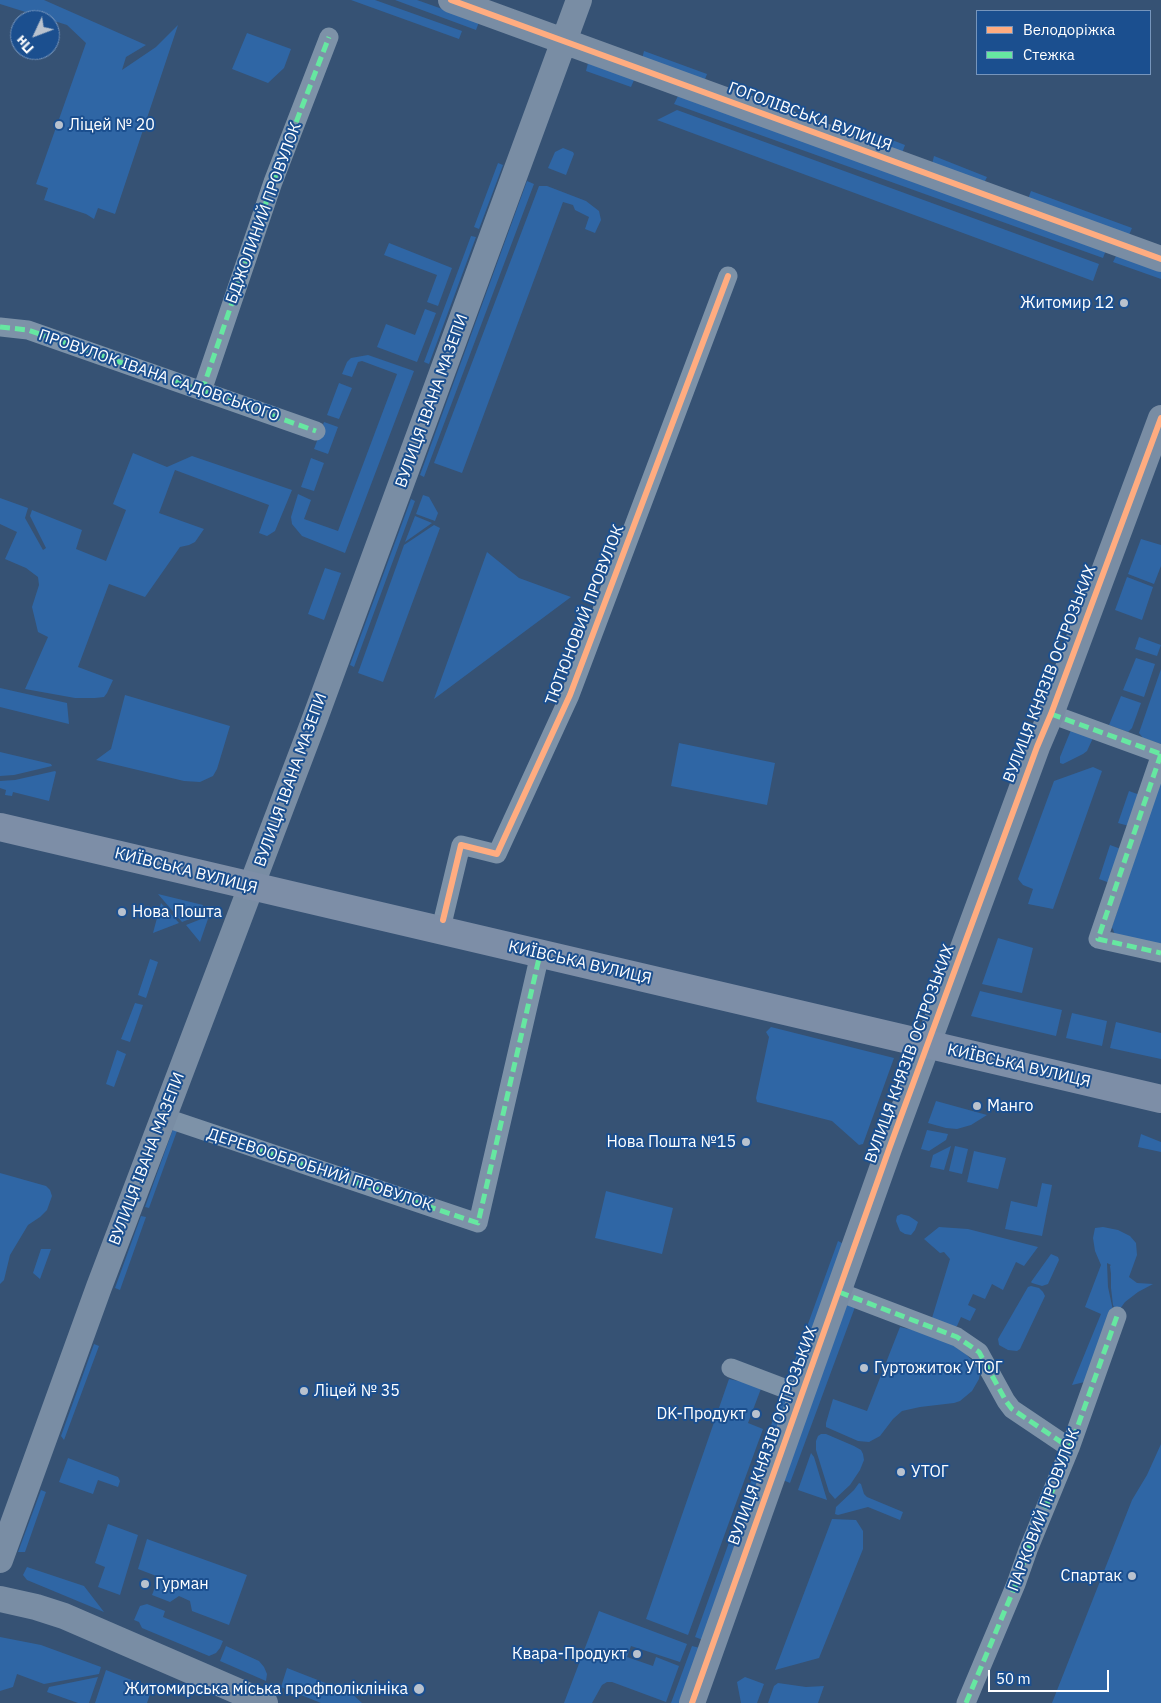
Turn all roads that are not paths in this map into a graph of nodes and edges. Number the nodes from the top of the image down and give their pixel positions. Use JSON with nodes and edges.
{"nodes":[{"id":1,"x":450,"y":0,"type":"edge"},
{"id":2,"x":578,"y":0,"type":"edge"},
{"id":3,"x":329,"y":37,"type":"dead end"},
{"id":4,"x":563,"y":41,"type":"junction"},
{"id":5,"x":1161,"y":259,"type":"edge"},
{"id":6,"x":728,"y":276,"type":"dead end"},
{"id":7,"x":0,"y":327,"type":"edge"},
{"id":8,"x":202,"y":391,"type":"junction"},
{"id":9,"x":1160,"y":422,"type":"edge"},
{"id":10,"x":316,"y":431,"type":"dead end"},
{"id":11,"x":1051,"y":714,"type":"junction"},
{"id":12,"x":1161,"y":754,"type":"edge"},
{"id":13,"x":0,"y":816,"type":"edge"},
{"id":14,"x":0,"y":827,"type":"edge"},
{"id":15,"x":253,"y":882,"type":"junction"},
{"id":16,"x":443,"y":920,"type":"junction"},
{"id":17,"x":1161,"y":953,"type":"edge"},
{"id":18,"x":540,"y":954,"type":"junction"},
{"id":19,"x":931,"y":1039,"type":"junction"},
{"id":20,"x":1161,"y":1087,"type":"edge"},
{"id":21,"x":1161,"y":1099,"type":"edge"},
{"id":22,"x":163,"y":1117,"type":"junction"},
{"id":23,"x":839,"y":1292,"type":"junction"},
{"id":24,"x":1117,"y":1316,"type":"dead end"},
{"id":25,"x":731,"y":1368,"type":"dead end"},
{"id":26,"x":802,"y":1394,"type":"junction"},
{"id":27,"x":1070,"y":1448,"type":"junction"},
{"id":28,"x":0,"y":1560,"type":"edge"},
{"id":29,"x":0,"y":1600,"type":"edge"},
{"id":30,"x":0,"y":1612,"type":"edge"},
{"id":31,"x":236,"y":1703,"type":"edge"},
{"id":32,"x":265,"y":1703,"type":"edge"},
{"id":33,"x":692,"y":1703,"type":"edge"},
{"id":34,"x":966,"y":1703,"type":"edge"}],
"edges":[{"from":1,"to":4,"type":"main road","name":"ГОГОЛІВСЬКА ВУЛИЦЯ"},
{"from":2,"to":4,"type":"main road","name":"ВУЛИЦЯ ІВАНА МАЗЕПИ"},
{"from":3,"to":8,"type":"street","name":"БДЖОЛИНИЙ ПРОВУЛОК"},
{"from":4,"to":5,"type":"main road","name":"ГОГОЛІВСЬКА ВУЛИЦЯ"},
{"from":4,"to":15,"type":"main road","name":"ВУЛИЦЯ ІВАНА МАЗЕПИ"},
{"from":6,"to":16,"type":"street","name":"ТЮТЮНОВИЙ ПРОВУЛОК"},
{"from":7,"to":8,"type":"street","name":"ПРОВУЛОК ІВАНА САДОВСЬКОГО"},
{"from":8,"to":10,"type":"street","name":"ПРОВУЛОК ІВАНА САДОВСЬКОГО"},
{"from":9,"to":11,"type":"main road","name":"ВУЛИЦЯ КНЯЗІВ ОСТРОЗЬКИХ"},
{"from":11,"to":12,"type":"street"},
{"from":11,"to":19,"type":"main road","name":"ВУЛИЦЯ КНЯЗІВ ОСТРОЗЬКИХ"},
{"from":12,"to":17,"type":"street"},
{"from":13,"to":15,"type":"main road","name":"КИЇВСЬКА ВУЛИЦЯ"},
{"from":14,"to":15,"type":"main road","name":"КИЇВСЬКА ВУЛИЦЯ"},
{"from":15,"to":16,"type":"main road","name":"КИЇВСЬКА ВУЛИЦЯ"},
{"from":15,"to":18,"type":"main road","name":"КИЇВСЬКА ВУЛИЦЯ"},
{"from":15,"to":22,"type":"main road","name":"ВУЛИЦЯ ІВАНА МАЗЕПИ"},
{"from":16,"to":19,"type":"main road","name":"КИЇВСЬКА ВУЛИЦЯ"},
{"from":18,"to":19,"type":"main road","name":"КИЇВСЬКА ВУЛИЦЯ"},
{"from":18,"to":22,"type":"street","name":"ДЕРЕВООБРОБНИЙ ПРОВУЛОК"},
{"from":19,"to":20,"type":"main road","name":"КИЇВСЬКА ВУЛИЦЯ"},
{"from":19,"to":21,"type":"main road","name":"КИЇВСЬКА ВУЛИЦЯ"},
{"from":19,"to":23,"type":"main road","name":"ВУЛИЦЯ КНЯЗІВ ОСТРОЗЬКИХ"},
{"from":22,"to":28,"type":"main road","name":"ВУЛИЦЯ ІВАНА МАЗЕПИ"},
{"from":23,"to":26,"type":"main road","name":"ВУЛИЦЯ КНЯЗІВ ОСТРОЗЬКИХ"},
{"from":23,"to":27,"type":"street"},
{"from":24,"to":27,"type":"street","name":"ПАРКОВИЙ ПРОВУЛОК"},
{"from":25,"to":26,"type":"street"},
{"from":26,"to":33,"type":"main road","name":"ВУЛИЦЯ КНЯЗІВ ОСТРОЗЬКИХ"},
{"from":27,"to":34,"type":"street","name":"ПАРКОВИЙ ПРОВУЛОК"},
{"from":29,"to":32,"type":"main road"},
{"from":30,"to":31,"type":"main road"}]}
